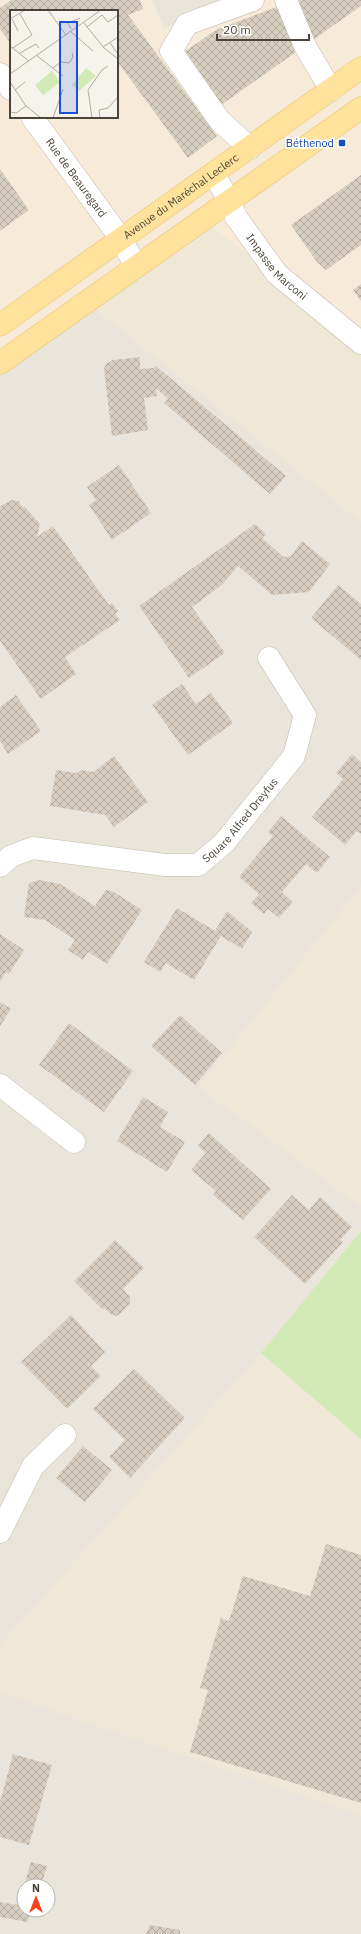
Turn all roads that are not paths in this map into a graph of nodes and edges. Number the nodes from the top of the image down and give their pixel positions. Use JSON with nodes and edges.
{"nodes":[{"id":1,"x":252,"y":0,"type":"edge"},
{"id":2,"x":286,"y":0,"type":"edge"},
{"id":3,"x":361,"y":68,"type":"edge"},
{"id":4,"x":0,"y":74,"type":"edge"},
{"id":5,"x":10,"y":88,"type":"edge"},
{"id":6,"x":331,"y":90,"type":"junction"},
{"id":7,"x":361,"y":108,"type":"edge"},
{"id":8,"x":33,"y":118,"type":"edge"},
{"id":9,"x":250,"y":148,"type":"junction"},
{"id":10,"x":214,"y":174,"type":"junction"},
{"id":11,"x":229,"y":201,"type":"junction"},
{"id":12,"x":121,"y":239,"type":"junction"},
{"id":13,"x":136,"y":267,"type":"junction"},
{"id":14,"x":0,"y":325,"type":"edge"},
{"id":15,"x":361,"y":343,"type":"edge"},
{"id":16,"x":0,"y":363,"type":"edge"},
{"id":17,"x":269,"y":658,"type":"dead end"},
{"id":18,"x":0,"y":866,"type":"edge"},
{"id":19,"x":0,"y":1085,"type":"edge"},
{"id":20,"x":74,"y":1142,"type":"dead end"},
{"id":21,"x":65,"y":1435,"type":"dead end"},
{"id":22,"x":0,"y":1532,"type":"edge"}],
"edges":[{"from":1,"to":9,"type":"street"},
{"from":2,"to":6,"type":"street"},
{"from":3,"to":6,"type":"main road","name":"Avenue du Maréchal Leclerc"},
{"from":4,"to":5,"type":"street"},
{"from":6,"to":9,"type":"main road","name":"Avenue du Maréchal Leclerc"},
{"from":7,"to":11,"type":"main road"},
{"from":8,"to":12,"type":"street","name":"Rue de Beauregard"},
{"from":9,"to":10,"type":"main road","name":"Avenue du Maréchal Leclerc"},
{"from":10,"to":11,"type":"street","name":"Impasse Marconi"},
{"from":10,"to":12,"type":"main road","name":"Avenue du Maréchal Leclerc"},
{"from":11,"to":13,"type":"main road"},
{"from":11,"to":15,"type":"street","name":"Impasse Marconi"},
{"from":12,"to":13,"type":"street","name":"Rue de Beauregard"},
{"from":12,"to":14,"type":"main road","name":"Avenue du Maréchal Leclerc"},
{"from":13,"to":16,"type":"main road"},
{"from":17,"to":18,"type":"street","name":"Square Alfred Dreyfus"},
{"from":19,"to":20,"type":"street"},
{"from":21,"to":22,"type":"street"}]}
